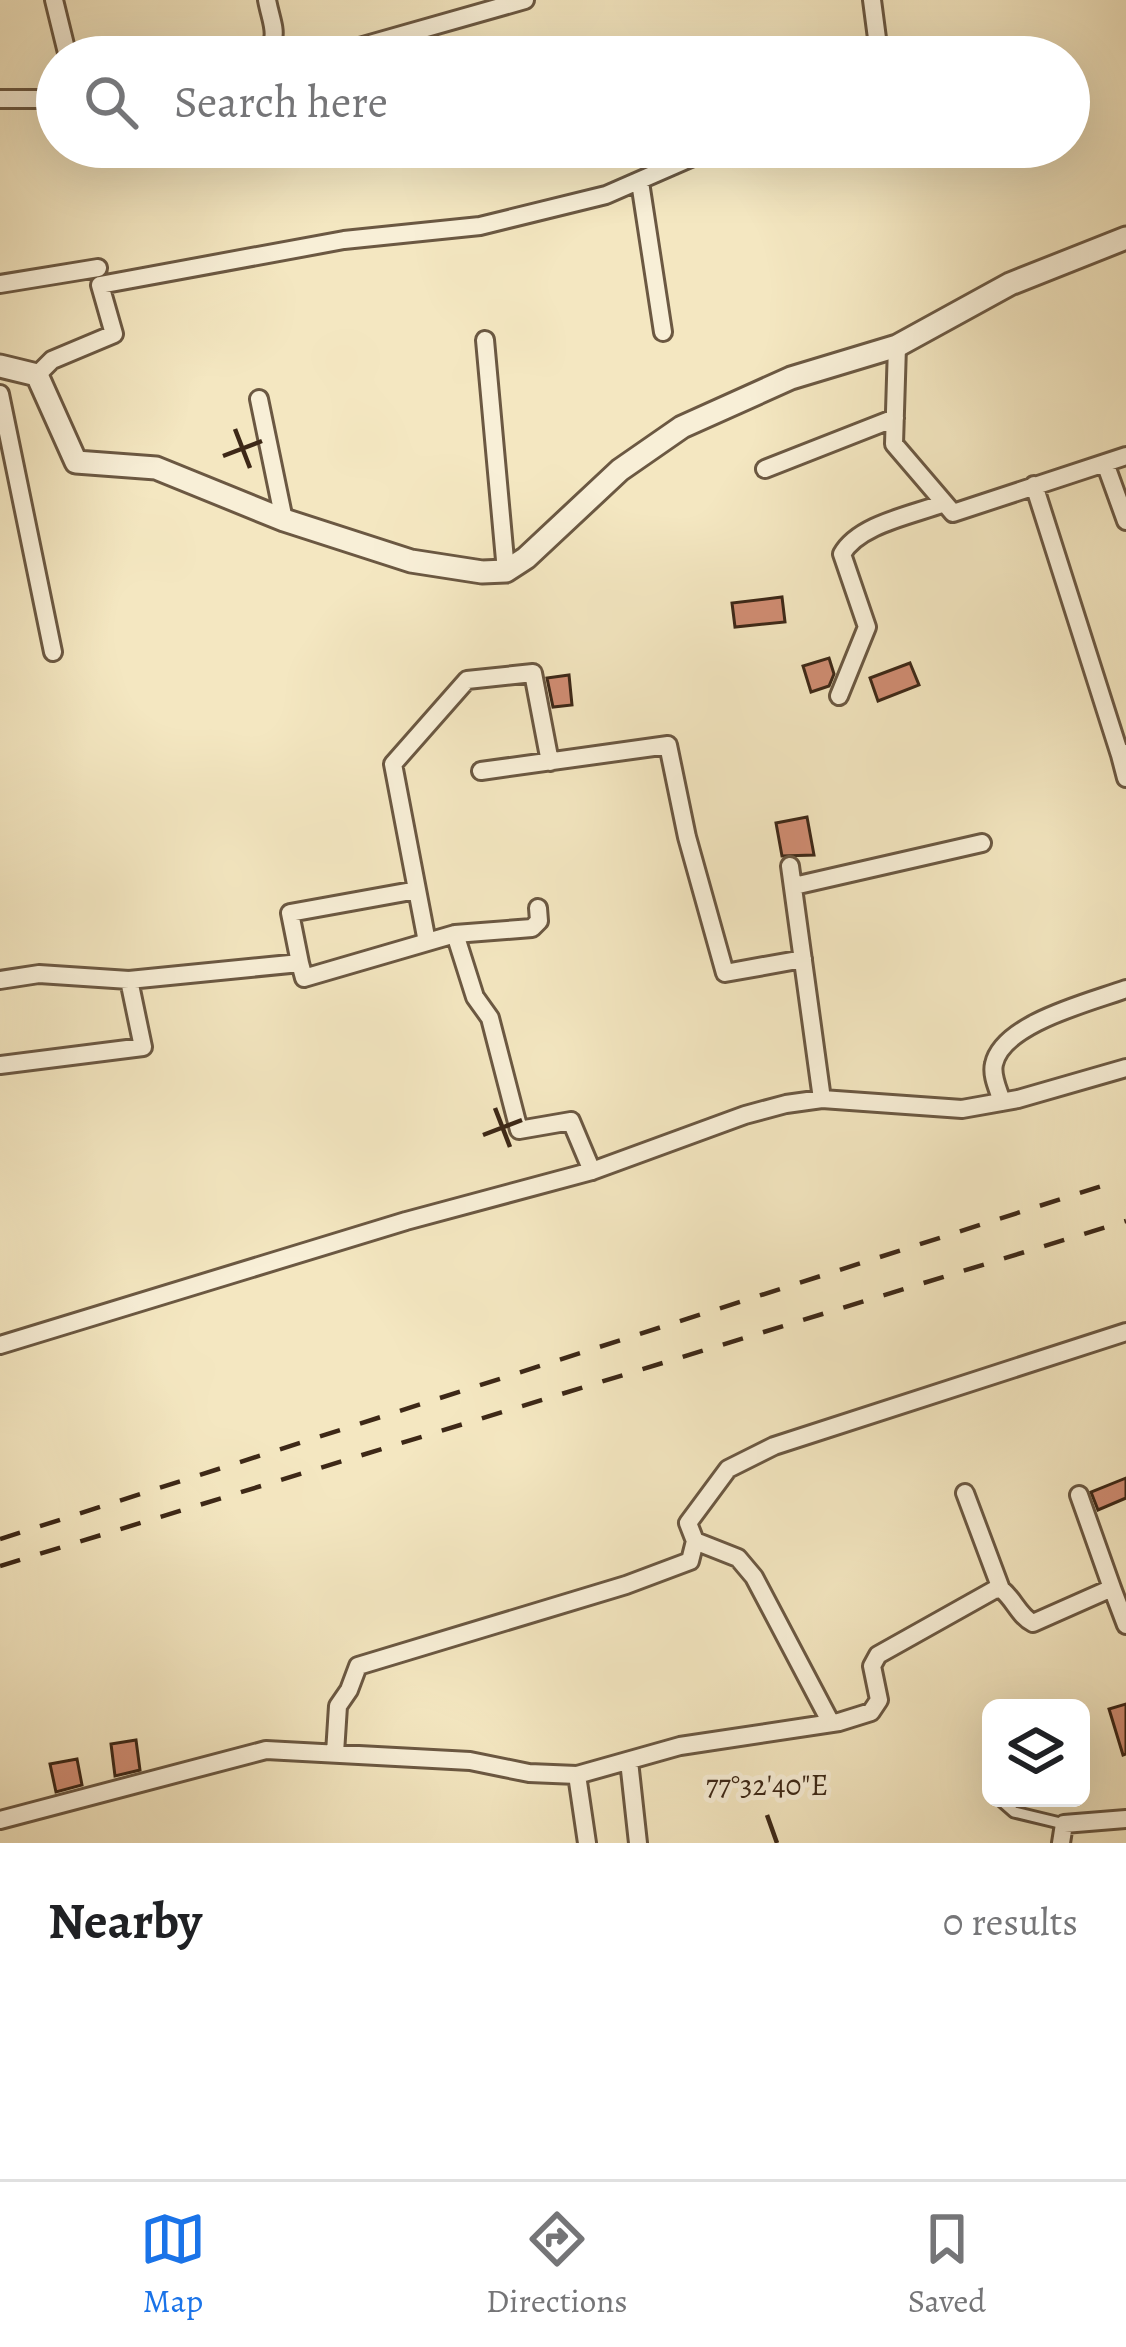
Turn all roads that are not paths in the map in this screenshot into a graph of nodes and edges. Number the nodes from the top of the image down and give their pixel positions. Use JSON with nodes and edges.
{"nodes":[{"id":1,"x":54,"y":0,"type":"edge"},
{"id":2,"x":268,"y":0,"type":"edge"},
{"id":3,"x":526,"y":0,"type":"edge"},
{"id":4,"x":872,"y":0,"type":"edge"},
{"id":5,"x":63,"y":36,"type":"edge"},
{"id":6,"x":274,"y":36,"type":"edge"},
{"id":7,"x":398,"y":36,"type":"edge"},
{"id":8,"x":877,"y":36,"type":"edge"},
{"id":9,"x":0,"y":99,"type":"edge"},
{"id":10,"x":36,"y":99,"type":"edge"},
{"id":11,"x":670,"y":168,"type":"edge"},
{"id":12,"x":640,"y":182,"type":"junction"},
{"id":13,"x":1126,"y":238,"type":"edge"},
{"id":14,"x":98,"y":268,"type":"dead end"},
{"id":15,"x":0,"y":284,"type":"edge"},
{"id":16,"x":664,"y":332,"type":"dead end"},
{"id":17,"x":485,"y":340,"type":"dead end"},
{"id":18,"x":897,"y":346,"type":"junction"},
{"id":19,"x":0,"y":366,"type":"edge"},
{"id":20,"x":37,"y":375,"type":"junction"},
{"id":21,"x":0,"y":394,"type":"edge"},
{"id":22,"x":259,"y":400,"type":"dead end"},
{"id":23,"x":895,"y":418,"type":"junction"},
{"id":24,"x":1126,"y":456,"type":"edge"},
{"id":25,"x":1105,"y":463,"type":"junction"},
{"id":26,"x":765,"y":469,"type":"dead end"},
{"id":27,"x":1034,"y":485,"type":"junction"},
{"id":28,"x":944,"y":503,"type":"junction"},
{"id":29,"x":284,"y":520,"type":"junction"},
{"id":30,"x":1126,"y":521,"type":"edge"},
{"id":31,"x":506,"y":571,"type":"junction"},
{"id":32,"x":53,"y":652,"type":"dead end"},
{"id":33,"x":839,"y":696,"type":"dead end"},
{"id":34,"x":1123,"y":754,"type":"edge"},
{"id":35,"x":550,"y":762,"type":"junction"},
{"id":36,"x":482,"y":772,"type":"dead end"},
{"id":37,"x":1126,"y":778,"type":"edge"},
{"id":38,"x":982,"y":843,"type":"dead end"},
{"id":39,"x":790,"y":866,"type":"dead end"},
{"id":40,"x":794,"y":886,"type":"junction"},
{"id":41,"x":417,"y":890,"type":"junction"},
{"id":42,"x":538,"y":908,"type":"dead end"},
{"id":43,"x":455,"y":934,"type":"junction"},
{"id":44,"x":427,"y":942,"type":"junction"},
{"id":45,"x":803,"y":959,"type":"junction"},
{"id":46,"x":300,"y":963,"type":"junction"},
{"id":47,"x":0,"y":980,"type":"edge"},
{"id":48,"x":129,"y":980,"type":"junction"},
{"id":49,"x":1126,"y":989,"type":"edge"},
{"id":50,"x":0,"y":1065,"type":"edge"},
{"id":51,"x":1126,"y":1068,"type":"edge"},
{"id":52,"x":822,"y":1099,"type":"junction"},
{"id":53,"x":1002,"y":1102,"type":"junction"},
{"id":54,"x":592,"y":1171,"type":"junction"},
{"id":55,"x":1126,"y":1332,"type":"edge"},
{"id":56,"x":0,"y":1345,"type":"edge"},
{"id":57,"x":965,"y":1493,"type":"dead end"},
{"id":58,"x":1079,"y":1495,"type":"dead end"},
{"id":59,"x":695,"y":1541,"type":"junction"},
{"id":60,"x":1112,"y":1588,"type":"junction"},
{"id":61,"x":1001,"y":1589,"type":"junction"},
{"id":62,"x":1126,"y":1625,"type":"edge"},
{"id":63,"x":831,"y":1723,"type":"junction"},
{"id":64,"x":335,"y":1753,"type":"junction"},
{"id":65,"x":629,"y":1761,"type":"junction"},
{"id":66,"x":577,"y":1775,"type":"junction"},
{"id":67,"x":1008,"y":1807,"type":"edge"},
{"id":68,"x":1126,"y":1819,"type":"edge"},
{"id":69,"x":0,"y":1820,"type":"edge"},
{"id":70,"x":1064,"y":1824,"type":"junction"},
{"id":71,"x":587,"y":1843,"type":"edge"},
{"id":72,"x":638,"y":1843,"type":"edge"},
{"id":73,"x":1061,"y":1843,"type":"edge"}],
"edges":[{"from":1,"to":5,"type":"street"},
{"from":2,"to":6,"type":"street"},
{"from":3,"to":7,"type":"street"},
{"from":4,"to":8,"type":"street"},
{"from":9,"to":10,"type":"street"},
{"from":11,"to":12,"type":"street"},
{"from":12,"to":16,"type":"street"},
{"from":12,"to":20,"type":"street"},
{"from":13,"to":18,"type":"street"},
{"from":14,"to":15,"type":"street"},
{"from":17,"to":31,"type":"street"},
{"from":18,"to":23,"type":"street"},
{"from":18,"to":31,"type":"street"},
{"from":19,"to":20,"type":"street"},
{"from":20,"to":29,"type":"street"},
{"from":21,"to":32,"type":"street"},
{"from":22,"to":29,"type":"street"},
{"from":23,"to":26,"type":"street"},
{"from":23,"to":28,"type":"street"},
{"from":24,"to":25,"type":"street"},
{"from":25,"to":27,"type":"street"},
{"from":25,"to":30,"type":"street"},
{"from":27,"to":28,"type":"street"},
{"from":27,"to":34,"type":"street"},
{"from":28,"to":33,"type":"street"},
{"from":29,"to":31,"type":"street"},
{"from":34,"to":37,"type":"street"},
{"from":35,"to":36,"type":"street"},
{"from":35,"to":41,"type":"street"},
{"from":35,"to":45,"type":"street"},
{"from":38,"to":40,"type":"street"},
{"from":39,"to":40,"type":"street"},
{"from":40,"to":45,"type":"street"},
{"from":41,"to":44,"type":"street"},
{"from":41,"to":46,"type":"street"},
{"from":42,"to":43,"type":"street"},
{"from":43,"to":44,"type":"street"},
{"from":43,"to":54,"type":"street"},
{"from":44,"to":46,"type":"street"},
{"from":45,"to":52,"type":"street"},
{"from":46,"to":48,"type":"street"},
{"from":47,"to":48,"type":"street"},
{"from":48,"to":50,"type":"street"},
{"from":49,"to":53,"type":"street"},
{"from":51,"to":53,"type":"street"},
{"from":52,"to":53,"type":"street"},
{"from":52,"to":54,"type":"street"},
{"from":54,"to":56,"type":"street"},
{"from":55,"to":59,"type":"street"},
{"from":57,"to":61,"type":"street"},
{"from":58,"to":60,"type":"street"},
{"from":59,"to":63,"type":"street"},
{"from":59,"to":64,"type":"street"},
{"from":60,"to":61,"type":"street"},
{"from":60,"to":62,"type":"street"},
{"from":61,"to":63,"type":"street"},
{"from":63,"to":65,"type":"street"},
{"from":64,"to":66,"type":"street"},
{"from":64,"to":69,"type":"street"},
{"from":65,"to":66,"type":"street"},
{"from":65,"to":72,"type":"street"},
{"from":66,"to":71,"type":"street"},
{"from":67,"to":70,"type":"lane"},
{"from":68,"to":70,"type":"street"},
{"from":70,"to":73,"type":"street"}]}
